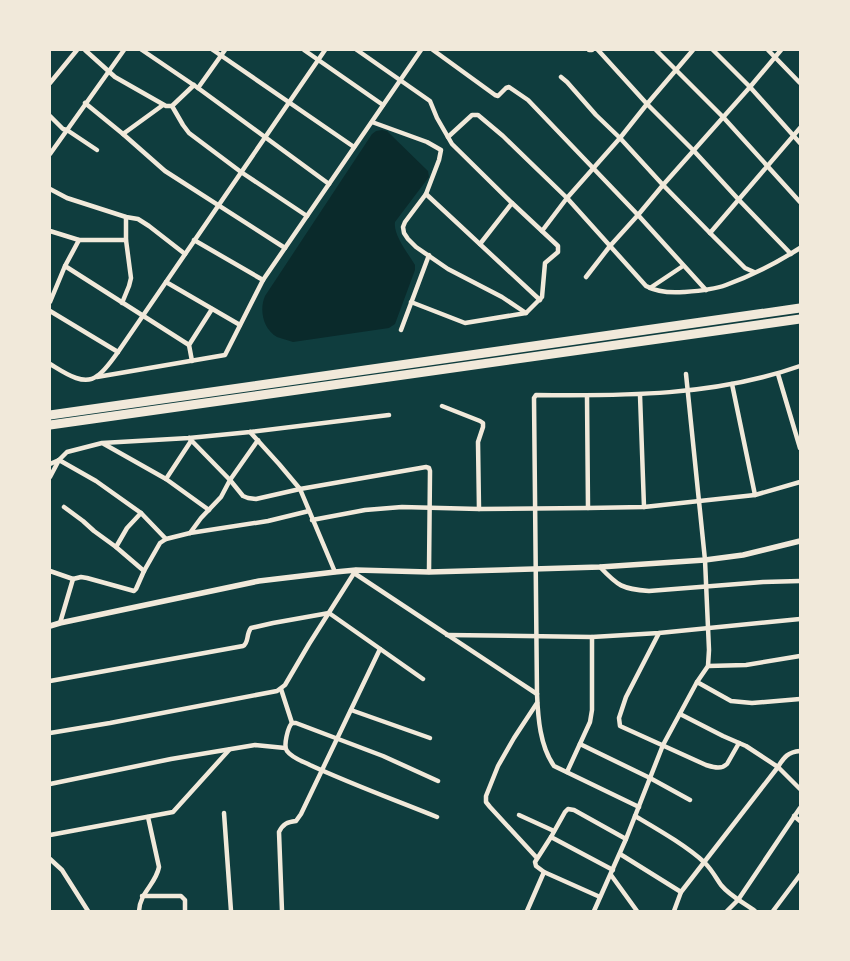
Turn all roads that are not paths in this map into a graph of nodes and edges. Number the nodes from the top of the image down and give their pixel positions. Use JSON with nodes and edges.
{"nodes":[{"id":1,"x":78,"y":50,"type":"edge"},
{"id":2,"x":84,"y":50,"type":"edge"},
{"id":3,"x":124,"y":50,"type":"edge"},
{"id":4,"x":142,"y":50,"type":"edge"},
{"id":5,"x":213,"y":50,"type":"edge"},
{"id":6,"x":225,"y":50,"type":"edge"},
{"id":7,"x":304,"y":50,"type":"edge"},
{"id":8,"x":325,"y":50,"type":"edge"},
{"id":9,"x":357,"y":50,"type":"edge"},
{"id":10,"x":421,"y":50,"type":"edge"},
{"id":11,"x":433,"y":50,"type":"edge"},
{"id":12,"x":598,"y":50,"type":"edge"},
{"id":13,"x":656,"y":50,"type":"edge"},
{"id":14,"x":693,"y":50,"type":"edge"},
{"id":15,"x":713,"y":50,"type":"edge"},
{"id":16,"x":768,"y":50,"type":"edge"},
{"id":17,"x":780,"y":50,"type":"edge"},
{"id":18,"x":221,"y":56,"type":"junction"},
{"id":19,"x":775,"y":57,"type":"junction"},
{"id":20,"x":318,"y":59,"type":"junction"},
{"id":21,"x":676,"y":71,"type":"junction"},
{"id":22,"x":108,"y":72,"type":"junction"},
{"id":23,"x":50,"y":74,"type":"edge"},
{"id":24,"x":55,"y":77,"type":"junction"},
{"id":25,"x":561,"y":78,"type":"dead end"},
{"id":26,"x":400,"y":81,"type":"junction"},
{"id":27,"x":50,"y":83,"type":"edge"},
{"id":28,"x":800,"y":83,"type":"edge"},
{"id":29,"x":196,"y":87,"type":"junction"},
{"id":30,"x":750,"y":87,"type":"junction"},
{"id":31,"x":85,"y":103,"type":"junction"},
{"id":32,"x":288,"y":103,"type":"junction"},
{"id":33,"x":647,"y":104,"type":"junction"},
{"id":34,"x":164,"y":105,"type":"junction"},
{"id":35,"x":383,"y":105,"type":"junction"},
{"id":36,"x":172,"y":106,"type":"junction"},
{"id":37,"x":50,"y":116,"type":"edge"},
{"id":38,"x":723,"y":117,"type":"junction"},
{"id":39,"x":372,"y":122,"type":"junction"},
{"id":40,"x":800,"y":128,"type":"edge"},
{"id":41,"x":67,"y":130,"type":"junction"},
{"id":42,"x":123,"y":134,"type":"junction"},
{"id":43,"x":794,"y":136,"type":"junction"},
{"id":44,"x":265,"y":137,"type":"junction"},
{"id":45,"x":448,"y":137,"type":"junction"},
{"id":46,"x":620,"y":138,"type":"junction"},
{"id":47,"x":800,"y":143,"type":"edge"},
{"id":48,"x":452,"y":144,"type":"junction"},
{"id":49,"x":354,"y":147,"type":"junction"},
{"id":50,"x":96,"y":150,"type":"dead end"},
{"id":51,"x":441,"y":150,"type":"junction"},
{"id":52,"x":694,"y":150,"type":"junction"},
{"id":53,"x":50,"y":154,"type":"edge"},
{"id":54,"x":768,"y":166,"type":"junction"},
{"id":55,"x":592,"y":168,"type":"junction"},
{"id":56,"x":241,"y":172,"type":"junction"},
{"id":57,"x":329,"y":184,"type":"junction"},
{"id":58,"x":663,"y":185,"type":"junction"},
{"id":59,"x":50,"y":189,"type":"edge"},
{"id":60,"x":426,"y":194,"type":"junction"},
{"id":61,"x":567,"y":198,"type":"junction"},
{"id":62,"x":738,"y":200,"type":"junction"},
{"id":63,"x":800,"y":202,"type":"edge"},
{"id":64,"x":512,"y":204,"type":"junction"},
{"id":65,"x":218,"y":206,"type":"junction"},
{"id":66,"x":638,"y":215,"type":"junction"},
{"id":67,"x":307,"y":216,"type":"junction"},
{"id":68,"x":126,"y":217,"type":"junction"},
{"id":69,"x":50,"y":231,"type":"edge"},
{"id":70,"x":542,"y":231,"type":"junction"},
{"id":71,"x":710,"y":233,"type":"junction"},
{"id":72,"x":79,"y":240,"type":"junction"},
{"id":73,"x":126,"y":240,"type":"junction"},
{"id":74,"x":194,"y":240,"type":"junction"},
{"id":75,"x":480,"y":244,"type":"junction"},
{"id":76,"x":610,"y":246,"type":"junction"},
{"id":77,"x":285,"y":248,"type":"junction"},
{"id":78,"x":800,"y":248,"type":"edge"},
{"id":79,"x":185,"y":254,"type":"junction"},
{"id":80,"x":791,"y":254,"type":"junction"},
{"id":81,"x":429,"y":255,"type":"junction"},
{"id":82,"x":65,"y":266,"type":"junction"},
{"id":83,"x":683,"y":266,"type":"junction"},
{"id":84,"x":755,"y":272,"type":"junction"},
{"id":85,"x":586,"y":277,"type":"dead end"},
{"id":86,"x":263,"y":280,"type":"junction"},
{"id":87,"x":166,"y":282,"type":"junction"},
{"id":88,"x":650,"y":288,"type":"junction"},
{"id":89,"x":706,"y":290,"type":"junction"},
{"id":90,"x":540,"y":300,"type":"junction"},
{"id":91,"x":50,"y":302,"type":"edge"},
{"id":92,"x":411,"y":302,"type":"junction"},
{"id":93,"x":122,"y":303,"type":"junction"},
{"id":94,"x":800,"y":308,"type":"edge"},
{"id":95,"x":212,"y":309,"type":"junction"},
{"id":96,"x":50,"y":311,"type":"edge"},
{"id":97,"x":526,"y":313,"type":"junction"},
{"id":98,"x":143,"y":316,"type":"junction"},
{"id":99,"x":800,"y":319,"type":"edge"},
{"id":100,"x":240,"y":325,"type":"junction"},
{"id":101,"x":401,"y":330,"type":"dead end"},
{"id":102,"x":189,"y":345,"type":"junction"},
{"id":103,"x":118,"y":352,"type":"junction"},
{"id":104,"x":192,"y":361,"type":"junction"},
{"id":105,"x":50,"y":364,"type":"edge"},
{"id":106,"x":800,"y":366,"type":"edge"},
{"id":107,"x":686,"y":374,"type":"dead end"},
{"id":108,"x":778,"y":374,"type":"junction"},
{"id":109,"x":97,"y":377,"type":"junction"},
{"id":110,"x":732,"y":384,"type":"junction"},
{"id":111,"x":688,"y":391,"type":"junction"},
{"id":112,"x":640,"y":395,"type":"junction"},
{"id":113,"x":587,"y":396,"type":"junction"},
{"id":114,"x":442,"y":406,"type":"dead end"},
{"id":115,"x":50,"y":415,"type":"edge"},
{"id":116,"x":389,"y":415,"type":"dead end"},
{"id":117,"x":50,"y":425,"type":"edge"},
{"id":118,"x":250,"y":432,"type":"junction"},
{"id":119,"x":190,"y":440,"type":"junction"},
{"id":120,"x":258,"y":440,"type":"junction"},
{"id":121,"x":102,"y":443,"type":"junction"},
{"id":122,"x":800,"y":448,"type":"edge"},
{"id":123,"x":59,"y":460,"type":"junction"},
{"id":124,"x":50,"y":464,"type":"edge"},
{"id":125,"x":50,"y":477,"type":"edge"},
{"id":126,"x":166,"y":479,"type":"junction"},
{"id":127,"x":230,"y":480,"type":"junction"},
{"id":128,"x":800,"y":482,"type":"edge"},
{"id":129,"x":300,"y":489,"type":"junction"},
{"id":130,"x":755,"y":495,"type":"junction"},
{"id":131,"x":698,"y":502,"type":"junction"},
{"id":132,"x":64,"y":507,"type":"dead end"},
{"id":133,"x":644,"y":507,"type":"junction"},
{"id":134,"x":430,"y":508,"type":"junction"},
{"id":135,"x":535,"y":508,"type":"junction"},
{"id":136,"x":588,"y":508,"type":"junction"},
{"id":137,"x":479,"y":509,"type":"junction"},
{"id":138,"x":208,"y":510,"type":"junction"},
{"id":139,"x":309,"y":510,"type":"junction"},
{"id":140,"x":141,"y":513,"type":"junction"},
{"id":141,"x":312,"y":520,"type":"junction"},
{"id":142,"x":190,"y":533,"type":"junction"},
{"id":143,"x":166,"y":539,"type":"junction"},
{"id":144,"x":800,"y":541,"type":"edge"},
{"id":145,"x":116,"y":547,"type":"junction"},
{"id":146,"x":705,"y":560,"type":"junction"},
{"id":147,"x":600,"y":567,"type":"junction"},
{"id":148,"x":535,"y":569,"type":"junction"},
{"id":149,"x":50,"y":571,"type":"edge"},
{"id":150,"x":144,"y":571,"type":"junction"},
{"id":151,"x":355,"y":571,"type":"junction"},
{"id":152,"x":335,"y":572,"type":"junction"},
{"id":153,"x":429,"y":572,"type":"junction"},
{"id":154,"x":73,"y":579,"type":"junction"},
{"id":155,"x":800,"y":581,"type":"edge"},
{"id":156,"x":706,"y":586,"type":"junction"},
{"id":157,"x":329,"y":613,"type":"junction"},
{"id":158,"x":800,"y":619,"type":"edge"},
{"id":159,"x":60,"y":623,"type":"junction"},
{"id":160,"x":50,"y":626,"type":"edge"},
{"id":161,"x":709,"y":628,"type":"junction"},
{"id":162,"x":659,"y":633,"type":"junction"},
{"id":163,"x":446,"y":635,"type":"junction"},
{"id":164,"x":536,"y":636,"type":"junction"},
{"id":165,"x":592,"y":636,"type":"junction"},
{"id":166,"x":380,"y":649,"type":"junction"},
{"id":167,"x":800,"y":656,"type":"edge"},
{"id":168,"x":708,"y":666,"type":"junction"},
{"id":169,"x":423,"y":679,"type":"dead end"},
{"id":170,"x":50,"y":681,"type":"edge"},
{"id":171,"x":697,"y":682,"type":"junction"},
{"id":172,"x":281,"y":689,"type":"junction"},
{"id":173,"x":537,"y":694,"type":"junction"},
{"id":174,"x":800,"y":699,"type":"edge"},
{"id":175,"x":537,"y":703,"type":"junction"},
{"id":176,"x":350,"y":710,"type":"junction"},
{"id":177,"x":680,"y":714,"type":"junction"},
{"id":178,"x":292,"y":723,"type":"junction"},
{"id":179,"x":50,"y":733,"type":"edge"},
{"id":180,"x":430,"y":738,"type":"dead end"},
{"id":181,"x":337,"y":740,"type":"junction"},
{"id":182,"x":739,"y":743,"type":"junction"},
{"id":183,"x":580,"y":744,"type":"junction"},
{"id":184,"x":663,"y":746,"type":"junction"},
{"id":185,"x":285,"y":748,"type":"junction"},
{"id":186,"x":229,"y":750,"type":"junction"},
{"id":187,"x":800,"y":751,"type":"edge"},
{"id":188,"x":778,"y":767,"type":"junction"},
{"id":189,"x":322,"y":771,"type":"junction"},
{"id":190,"x":567,"y":772,"type":"junction"},
{"id":191,"x":650,"y":778,"type":"junction"},
{"id":192,"x":438,"y":781,"type":"dead end"},
{"id":193,"x":50,"y":784,"type":"edge"},
{"id":194,"x":800,"y":789,"type":"edge"},
{"id":195,"x":690,"y":800,"type":"dead end"},
{"id":196,"x":639,"y":807,"type":"junction"},
{"id":197,"x":800,"y":808,"type":"edge"},
{"id":198,"x":224,"y":813,"type":"dead end"},
{"id":199,"x":519,"y":815,"type":"dead end"},
{"id":200,"x":635,"y":816,"type":"junction"},
{"id":201,"x":794,"y":816,"type":"junction"},
{"id":202,"x":148,"y":817,"type":"junction"},
{"id":203,"x":437,"y":817,"type":"dead end"},
{"id":204,"x":800,"y":821,"type":"edge"},
{"id":205,"x":554,"y":831,"type":"junction"},
{"id":206,"x":50,"y":835,"type":"edge"},
{"id":207,"x":551,"y":837,"type":"junction"},
{"id":208,"x":626,"y":839,"type":"junction"},
{"id":209,"x":620,"y":854,"type":"junction"},
{"id":210,"x":537,"y":858,"type":"junction"},
{"id":211,"x":50,"y":859,"type":"edge"},
{"id":212,"x":705,"y":863,"type":"junction"},
{"id":213,"x":544,"y":872,"type":"junction"},
{"id":214,"x":612,"y":872,"type":"junction"},
{"id":215,"x":800,"y":875,"type":"edge"},
{"id":216,"x":682,"y":892,"type":"junction"},
{"id":217,"x":142,"y":896,"type":"junction"},
{"id":218,"x":600,"y":897,"type":"junction"},
{"id":219,"x":738,"y":900,"type":"junction"},
{"id":220,"x":88,"y":911,"type":"edge"},
{"id":221,"x":139,"y":911,"type":"edge"},
{"id":222,"x":185,"y":911,"type":"edge"},
{"id":223,"x":232,"y":911,"type":"edge"},
{"id":224,"x":282,"y":911,"type":"edge"},
{"id":225,"x":527,"y":911,"type":"edge"},
{"id":226,"x":594,"y":911,"type":"edge"},
{"id":227,"x":637,"y":911,"type":"edge"},
{"id":228,"x":674,"y":911,"type":"edge"},
{"id":229,"x":727,"y":911,"type":"edge"},
{"id":230,"x":755,"y":911,"type":"edge"},
{"id":231,"x":773,"y":911,"type":"edge"}],
"edges":[{"from":1,"to":24,"type":"street"},
{"from":2,"to":22,"type":"street"},
{"from":3,"to":22,"type":"street"},
{"from":4,"to":29,"type":"street"},
{"from":5,"to":18,"type":"street"},
{"from":6,"to":18,"type":"street"},
{"from":7,"to":20,"type":"street"},
{"from":8,"to":20,"type":"street"},
{"from":9,"to":26,"type":"street"},
{"from":10,"to":26,"type":"street"},
{"from":11,"to":55,"type":"street"},
{"from":12,"to":33,"type":"street"},
{"from":13,"to":21,"type":"street"},
{"from":14,"to":21,"type":"street"},
{"from":15,"to":30,"type":"street"},
{"from":16,"to":19,"type":"street"},
{"from":17,"to":19,"type":"street"},
{"from":18,"to":29,"type":"street"},
{"from":18,"to":32,"type":"street"},
{"from":19,"to":28,"type":"street"},
{"from":19,"to":30,"type":"street"},
{"from":20,"to":32,"type":"street"},
{"from":20,"to":35,"type":"street"},
{"from":21,"to":33,"type":"street"},
{"from":21,"to":38,"type":"street"},
{"from":22,"to":31,"type":"street"},
{"from":22,"to":34,"type":"street"},
{"from":23,"to":24,"type":"street"},
{"from":24,"to":27,"type":"street"},
{"from":25,"to":46,"type":"street"},
{"from":26,"to":35,"type":"street"},
{"from":26,"to":45,"type":"street"},
{"from":29,"to":36,"type":"street"},
{"from":29,"to":44,"type":"street"},
{"from":30,"to":38,"type":"street"},
{"from":30,"to":43,"type":"street"},
{"from":31,"to":41,"type":"street"},
{"from":31,"to":42,"type":"street"},
{"from":32,"to":44,"type":"street"},
{"from":32,"to":49,"type":"street"},
{"from":33,"to":46,"type":"street"},
{"from":33,"to":52,"type":"street"},
{"from":34,"to":36,"type":"street"},
{"from":34,"to":42,"type":"street"},
{"from":35,"to":39,"type":"street"},
{"from":36,"to":56,"type":"street"},
{"from":37,"to":41,"type":"street"},
{"from":38,"to":52,"type":"street"},
{"from":38,"to":54,"type":"street"},
{"from":39,"to":49,"type":"street"},
{"from":39,"to":51,"type":"street"},
{"from":40,"to":43,"type":"street"},
{"from":41,"to":50,"type":"street"},
{"from":41,"to":53,"type":"street"},
{"from":42,"to":65,"type":"street"},
{"from":43,"to":47,"type":"street"},
{"from":43,"to":54,"type":"street"},
{"from":44,"to":56,"type":"street"},
{"from":44,"to":57,"type":"street"},
{"from":45,"to":48,"type":"street"},
{"from":45,"to":61,"type":"street"},
{"from":46,"to":55,"type":"street"},
{"from":46,"to":58,"type":"street"},
{"from":48,"to":51,"type":"street"},
{"from":48,"to":64,"type":"street"},
{"from":49,"to":57,"type":"street"},
{"from":51,"to":60,"type":"street"},
{"from":52,"to":58,"type":"street"},
{"from":52,"to":62,"type":"street"},
{"from":54,"to":62,"type":"street"},
{"from":54,"to":63,"type":"street"},
{"from":55,"to":61,"type":"street"},
{"from":55,"to":66,"type":"street"},
{"from":56,"to":65,"type":"street"},
{"from":56,"to":67,"type":"street"},
{"from":57,"to":67,"type":"street"},
{"from":58,"to":66,"type":"street"},
{"from":58,"to":71,"type":"street"},
{"from":59,"to":68,"type":"street"},
{"from":60,"to":75,"type":"street"},
{"from":60,"to":81,"type":"street"},
{"from":61,"to":70,"type":"street"},
{"from":61,"to":76,"type":"street"},
{"from":62,"to":71,"type":"street"},
{"from":62,"to":80,"type":"street"},
{"from":64,"to":70,"type":"street"},
{"from":64,"to":75,"type":"street"},
{"from":65,"to":74,"type":"street"},
{"from":65,"to":77,"type":"street"},
{"from":66,"to":76,"type":"street"},
{"from":66,"to":83,"type":"street"},
{"from":67,"to":77,"type":"street"},
{"from":68,"to":73,"type":"street"},
{"from":68,"to":79,"type":"street"},
{"from":69,"to":72,"type":"street"},
{"from":70,"to":90,"type":"street"},
{"from":71,"to":84,"type":"street"},
{"from":72,"to":73,"type":"street"},
{"from":72,"to":82,"type":"street"},
{"from":73,"to":93,"type":"street"},
{"from":74,"to":79,"type":"street"},
{"from":74,"to":86,"type":"street"},
{"from":75,"to":90,"type":"street"},
{"from":76,"to":85,"type":"street"},
{"from":76,"to":88,"type":"street"},
{"from":77,"to":86,"type":"street"},
{"from":78,"to":80,"type":"street"},
{"from":79,"to":87,"type":"street"},
{"from":80,"to":84,"type":"street"},
{"from":81,"to":92,"type":"street"},
{"from":81,"to":97,"type":"street"},
{"from":82,"to":91,"type":"street"},
{"from":82,"to":93,"type":"street"},
{"from":83,"to":88,"type":"street"},
{"from":83,"to":89,"type":"street"},
{"from":84,"to":89,"type":"street"},
{"from":86,"to":100,"type":"street"},
{"from":87,"to":95,"type":"street"},
{"from":87,"to":98,"type":"street"},
{"from":88,"to":89,"type":"street"},
{"from":90,"to":97,"type":"street"},
{"from":92,"to":97,"type":"street"},
{"from":92,"to":101,"type":"street"},
{"from":93,"to":98,"type":"street"},
{"from":94,"to":115,"type":"highway"},
{"from":95,"to":100,"type":"street"},
{"from":95,"to":102,"type":"street"},
{"from":96,"to":103,"type":"street"},
{"from":98,"to":102,"type":"street"},
{"from":98,"to":103,"type":"street"},
{"from":99,"to":117,"type":"highway"},
{"from":100,"to":104,"type":"street"},
{"from":102,"to":104,"type":"street"},
{"from":103,"to":109,"type":"street"},
{"from":104,"to":109,"type":"street"},
{"from":105,"to":109,"type":"street"},
{"from":106,"to":108,"type":"street"},
{"from":107,"to":111,"type":"street"},
{"from":108,"to":110,"type":"street"},
{"from":108,"to":122,"type":"street"},
{"from":110,"to":111,"type":"street"},
{"from":110,"to":130,"type":"street"},
{"from":111,"to":112,"type":"street"},
{"from":111,"to":131,"type":"street"},
{"from":112,"to":113,"type":"street"},
{"from":112,"to":133,"type":"street"},
{"from":113,"to":135,"type":"street"},
{"from":113,"to":136,"type":"street"},
{"from":114,"to":137,"type":"street"},
{"from":116,"to":118,"type":"street"},
{"from":118,"to":119,"type":"street"},
{"from":118,"to":120,"type":"street"},
{"from":119,"to":121,"type":"street"},
{"from":119,"to":126,"type":"street"},
{"from":119,"to":127,"type":"street"},
{"from":120,"to":127,"type":"street"},
{"from":120,"to":129,"type":"street"},
{"from":121,"to":123,"type":"street"},
{"from":121,"to":126,"type":"street"},
{"from":123,"to":124,"type":"street"},
{"from":123,"to":125,"type":"street"},
{"from":123,"to":140,"type":"street"},
{"from":126,"to":138,"type":"street"},
{"from":127,"to":129,"type":"street"},
{"from":127,"to":138,"type":"street"},
{"from":128,"to":130,"type":"street"},
{"from":129,"to":134,"type":"street"},
{"from":129,"to":139,"type":"street"},
{"from":130,"to":131,"type":"street"},
{"from":131,"to":133,"type":"street"},
{"from":131,"to":146,"type":"street"},
{"from":132,"to":145,"type":"street"},
{"from":133,"to":136,"type":"street"},
{"from":134,"to":137,"type":"street"},
{"from":134,"to":141,"type":"street"},
{"from":134,"to":153,"type":"street"},
{"from":135,"to":136,"type":"street"},
{"from":135,"to":137,"type":"street"},
{"from":135,"to":148,"type":"street"},
{"from":138,"to":142,"type":"street"},
{"from":139,"to":141,"type":"street"},
{"from":139,"to":142,"type":"street"},
{"from":140,"to":143,"type":"street"},
{"from":140,"to":145,"type":"street"},
{"from":141,"to":152,"type":"street"},
{"from":142,"to":143,"type":"street"},
{"from":143,"to":150,"type":"street"},
{"from":144,"to":146,"type":"street"},
{"from":145,"to":150,"type":"street"},
{"from":146,"to":147,"type":"street"},
{"from":146,"to":156,"type":"street"},
{"from":147,"to":148,"type":"street"},
{"from":147,"to":156,"type":"street"},
{"from":148,"to":153,"type":"street"},
{"from":148,"to":164,"type":"street"},
{"from":149,"to":154,"type":"street"},
{"from":150,"to":154,"type":"street"},
{"from":151,"to":152,"type":"street"},
{"from":151,"to":153,"type":"street"},
{"from":151,"to":157,"type":"street"},
{"from":151,"to":163,"type":"street"},
{"from":152,"to":159,"type":"street"},
{"from":154,"to":159,"type":"street"},
{"from":155,"to":156,"type":"street"},
{"from":156,"to":161,"type":"street"},
{"from":157,"to":166,"type":"street"},
{"from":157,"to":170,"type":"street"},
{"from":157,"to":172,"type":"street"},
{"from":158,"to":161,"type":"street"},
{"from":159,"to":160,"type":"street"},
{"from":161,"to":162,"type":"street"},
{"from":161,"to":168,"type":"street"},
{"from":162,"to":165,"type":"street"},
{"from":162,"to":184,"type":"street"},
{"from":163,"to":164,"type":"street"},
{"from":163,"to":173,"type":"street"},
{"from":164,"to":165,"type":"street"},
{"from":164,"to":173,"type":"street"},
{"from":165,"to":183,"type":"street"},
{"from":166,"to":169,"type":"street"},
{"from":166,"to":176,"type":"street"},
{"from":167,"to":168,"type":"street"},
{"from":168,"to":171,"type":"street"},
{"from":171,"to":174,"type":"street"},
{"from":171,"to":177,"type":"street"},
{"from":172,"to":178,"type":"street"},
{"from":172,"to":179,"type":"street"},
{"from":173,"to":175,"type":"street"},
{"from":175,"to":190,"type":"street"},
{"from":175,"to":210,"type":"street"},
{"from":176,"to":180,"type":"street"},
{"from":176,"to":181,"type":"street"},
{"from":177,"to":182,"type":"street"},
{"from":177,"to":184,"type":"street"},
{"from":178,"to":181,"type":"street"},
{"from":178,"to":185,"type":"street"},
{"from":181,"to":189,"type":"street"},
{"from":181,"to":192,"type":"street"},
{"from":182,"to":184,"type":"street"},
{"from":182,"to":188,"type":"street"},
{"from":183,"to":190,"type":"street"},
{"from":183,"to":191,"type":"street"},
{"from":184,"to":191,"type":"street"},
{"from":185,"to":186,"type":"street"},
{"from":185,"to":189,"type":"street"},
{"from":186,"to":193,"type":"street"},
{"from":186,"to":202,"type":"street"},
{"from":187,"to":188,"type":"street"},
{"from":188,"to":194,"type":"street"},
{"from":188,"to":212,"type":"street"},
{"from":189,"to":203,"type":"street"},
{"from":189,"to":224,"type":"street"},
{"from":190,"to":196,"type":"street"},
{"from":191,"to":195,"type":"street"},
{"from":191,"to":196,"type":"street"},
{"from":196,"to":200,"type":"street"},
{"from":197,"to":201,"type":"street"},
{"from":198,"to":223,"type":"street"},
{"from":199,"to":205,"type":"street"},
{"from":200,"to":208,"type":"street"},
{"from":200,"to":212,"type":"street"},
{"from":201,"to":204,"type":"street"},
{"from":201,"to":219,"type":"street"},
{"from":202,"to":206,"type":"street"},
{"from":202,"to":217,"type":"street"},
{"from":205,"to":207,"type":"street"},
{"from":205,"to":208,"type":"street"},
{"from":207,"to":210,"type":"street"},
{"from":207,"to":214,"type":"street"},
{"from":208,"to":209,"type":"street"},
{"from":209,"to":214,"type":"street"},
{"from":209,"to":216,"type":"street"},
{"from":210,"to":213,"type":"street"},
{"from":211,"to":220,"type":"street"},
{"from":212,"to":216,"type":"street"},
{"from":212,"to":219,"type":"street"},
{"from":213,"to":218,"type":"street"},
{"from":213,"to":225,"type":"street"},
{"from":214,"to":218,"type":"street"},
{"from":214,"to":227,"type":"street"},
{"from":215,"to":231,"type":"street"},
{"from":216,"to":228,"type":"street"},
{"from":217,"to":221,"type":"street"},
{"from":217,"to":222,"type":"street"},
{"from":218,"to":226,"type":"street"},
{"from":219,"to":229,"type":"street"},
{"from":219,"to":230,"type":"street"}]}
